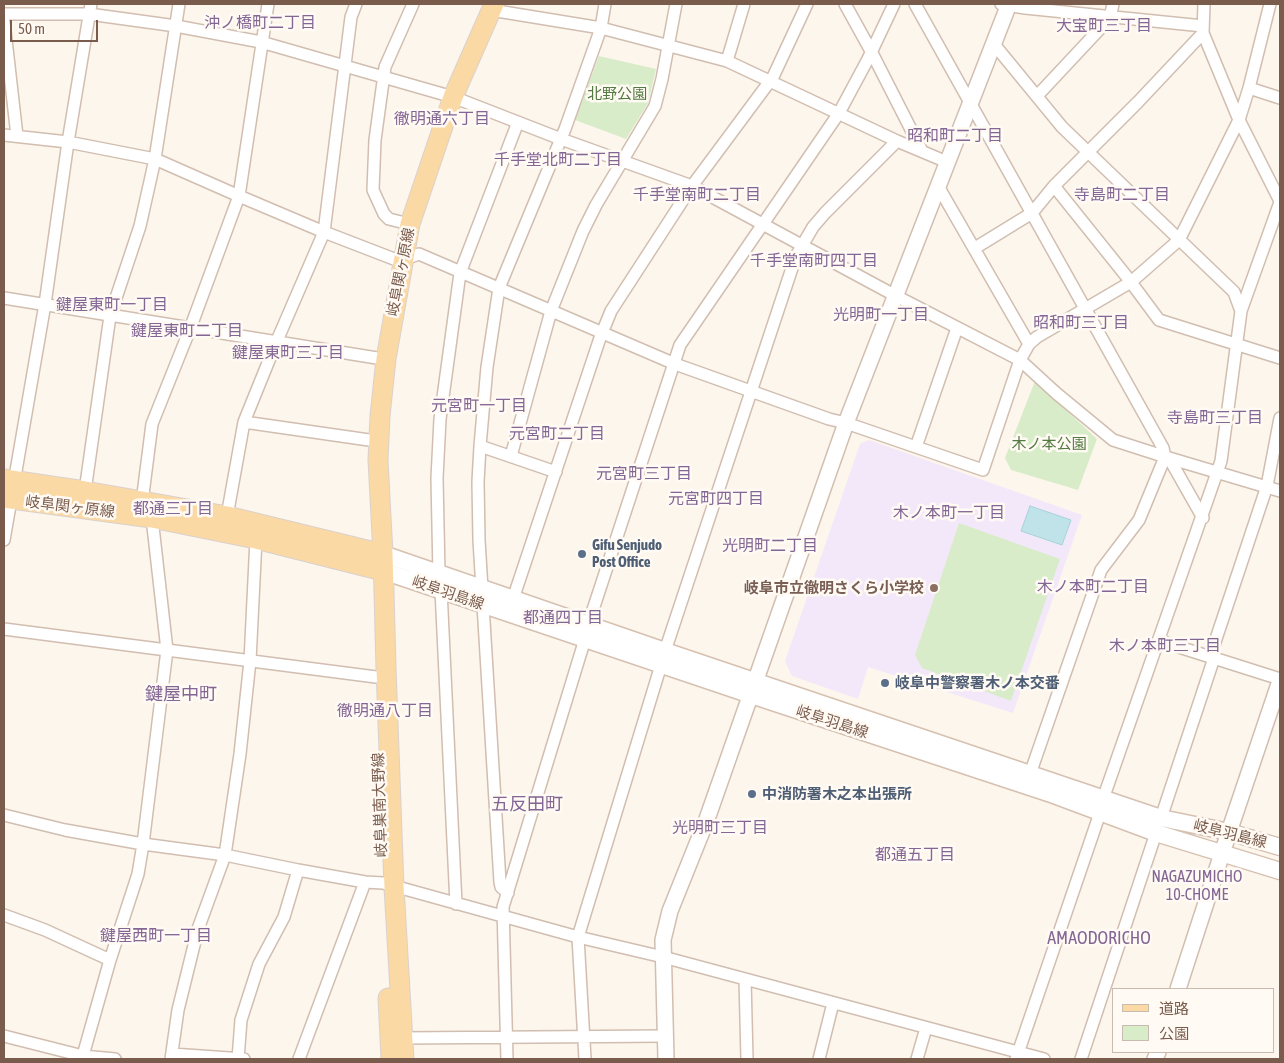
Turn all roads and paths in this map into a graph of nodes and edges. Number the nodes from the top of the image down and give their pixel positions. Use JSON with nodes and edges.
{"nodes":[{"id":1,"x":180,"y":4,"type":"edge"},
{"id":2,"x":268,"y":4,"type":"edge"},
{"id":3,"x":356,"y":4,"type":"edge"},
{"id":4,"x":413,"y":4,"type":"edge"},
{"id":5,"x":605,"y":4,"type":"edge"},
{"id":6,"x":676,"y":4,"type":"edge"},
{"id":7,"x":744,"y":4,"type":"edge"},
{"id":8,"x":807,"y":4,"type":"edge"},
{"id":9,"x":845,"y":4,"type":"edge"},
{"id":10,"x":894,"y":4,"type":"edge"},
{"id":11,"x":915,"y":4,"type":"edge"},
{"id":12,"x":1113,"y":4,"type":"edge"},
{"id":13,"x":1204,"y":4,"type":"edge"},
{"id":14,"x":1270,"y":4,"type":"edge"},
{"id":15,"x":1006,"y":5,"type":"edge"},
{"id":16,"x":489,"y":6,"type":"edge"},
{"id":17,"x":90,"y":9,"type":"edge"},
{"id":18,"x":4,"y":14,"type":"edge"},
{"id":19,"x":1110,"y":18,"type":"junction"},
{"id":20,"x":4,"y":22,"type":"edge"},
{"id":21,"x":176,"y":26,"type":"junction"},
{"id":22,"x":600,"y":28,"type":"junction"},
{"id":23,"x":1203,"y":30,"type":"junction"},
{"id":24,"x":261,"y":42,"type":"junction"},
{"id":25,"x":993,"y":43,"type":"junction"},
{"id":26,"x":668,"y":45,"type":"junction"},
{"id":27,"x":871,"y":51,"type":"junction"},
{"id":28,"x":727,"y":61,"type":"junction"},
{"id":29,"x":345,"y":65,"type":"junction"},
{"id":30,"x":384,"y":76,"type":"junction"},
{"id":31,"x":770,"y":82,"type":"junction"},
{"id":32,"x":1249,"y":88,"type":"junction"},
{"id":33,"x":448,"y":95,"type":"junction"},
{"id":34,"x":1037,"y":96,"type":"junction"},
{"id":35,"x":1280,"y":98,"type":"edge"},
{"id":36,"x":970,"y":103,"type":"junction"},
{"id":37,"x":839,"y":113,"type":"junction"},
{"id":38,"x":1239,"y":120,"type":"junction"},
{"id":39,"x":518,"y":122,"type":"junction"},
{"id":40,"x":4,"y":135,"type":"edge"},
{"id":41,"x":17,"y":136,"type":"junction"},
{"id":42,"x":561,"y":139,"type":"junction"},
{"id":43,"x":68,"y":142,"type":"junction"},
{"id":44,"x":897,"y":142,"type":"junction"},
{"id":45,"x":922,"y":151,"type":"junction"},
{"id":46,"x":1087,"y":153,"type":"junction"},
{"id":47,"x":155,"y":159,"type":"junction"},
{"id":48,"x":623,"y":161,"type":"junction"},
{"id":49,"x":948,"y":162,"type":"junction"},
{"id":50,"x":692,"y":186,"type":"junction"},
{"id":51,"x":938,"y":186,"type":"junction"},
{"id":52,"x":1054,"y":186,"type":"junction"},
{"id":53,"x":239,"y":196,"type":"junction"},
{"id":54,"x":1280,"y":201,"type":"edge"},
{"id":55,"x":1032,"y":213,"type":"junction"},
{"id":56,"x":401,"y":222,"type":"junction"},
{"id":57,"x":763,"y":224,"type":"junction"},
{"id":58,"x":324,"y":232,"type":"junction"},
{"id":59,"x":1179,"y":240,"type":"junction"},
{"id":60,"x":801,"y":245,"type":"junction"},
{"id":61,"x":974,"y":248,"type":"junction"},
{"id":62,"x":398,"y":259,"type":"junction"},
{"id":63,"x":460,"y":272,"type":"junction"},
{"id":64,"x":1131,"y":282,"type":"junction"},
{"id":65,"x":499,"y":288,"type":"junction"},
{"id":66,"x":896,"y":296,"type":"junction"},
{"id":67,"x":4,"y":298,"type":"edge"},
{"id":68,"x":44,"y":304,"type":"junction"},
{"id":69,"x":1085,"y":310,"type":"junction"},
{"id":70,"x":550,"y":311,"type":"junction"},
{"id":71,"x":1242,"y":311,"type":"junction"},
{"id":72,"x":110,"y":316,"type":"junction"},
{"id":73,"x":957,"y":328,"type":"junction"},
{"id":74,"x":190,"y":329,"type":"junction"},
{"id":75,"x":602,"y":333,"type":"junction"},
{"id":76,"x":276,"y":343,"type":"junction"},
{"id":77,"x":1029,"y":344,"type":"junction"},
{"id":78,"x":1237,"y":344,"type":"junction"},
{"id":79,"x":377,"y":358,"type":"junction"},
{"id":80,"x":1280,"y":358,"type":"edge"},
{"id":81,"x":1020,"y":360,"type":"junction"},
{"id":82,"x":675,"y":364,"type":"junction"},
{"id":83,"x":750,"y":392,"type":"junction"},
{"id":84,"x":1280,"y":418,"type":"edge"},
{"id":85,"x":244,"y":422,"type":"junction"},
{"id":86,"x":846,"y":423,"type":"junction"},
{"id":87,"x":369,"y":440,"type":"junction"},
{"id":88,"x":480,"y":446,"type":"junction"},
{"id":89,"x":916,"y":447,"type":"junction"},
{"id":90,"x":511,"y":456,"type":"junction"},
{"id":91,"x":1167,"y":458,"type":"junction"},
{"id":92,"x":556,"y":472,"type":"junction"},
{"id":93,"x":1218,"y":472,"type":"junction"},
{"id":94,"x":9,"y":480,"type":"edge"},
{"id":95,"x":1266,"y":486,"type":"junction"},
{"id":96,"x":86,"y":491,"type":"junction"},
{"id":97,"x":1280,"y":491,"type":"edge"},
{"id":98,"x":7,"y":498,"type":"edge"},
{"id":99,"x":142,"y":502,"type":"junction"},
{"id":100,"x":228,"y":516,"type":"junction"},
{"id":101,"x":152,"y":518,"type":"junction"},
{"id":102,"x":1203,"y":518,"type":"junction"},
{"id":103,"x":256,"y":539,"type":"junction"},
{"id":104,"x":4,"y":540,"type":"edge"},
{"id":105,"x":377,"y":561,"type":"junction"},
{"id":106,"x":440,"y":582,"type":"junction"},
{"id":107,"x":483,"y":597,"type":"junction"},
{"id":108,"x":513,"y":599,"type":"junction"},
{"id":109,"x":4,"y":629,"type":"edge"},
{"id":110,"x":587,"y":632,"type":"junction"},
{"id":111,"x":1160,"y":641,"type":"junction"},
{"id":112,"x":167,"y":650,"type":"junction"},
{"id":113,"x":1212,"y":657,"type":"junction"},
{"id":114,"x":663,"y":658,"type":"junction"},
{"id":115,"x":250,"y":661,"type":"junction"},
{"id":116,"x":376,"y":677,"type":"junction"},
{"id":117,"x":1280,"y":680,"type":"edge"},
{"id":118,"x":753,"y":688,"type":"junction"},
{"id":119,"x":1030,"y":774,"type":"junction"},
{"id":120,"x":1102,"y":806,"type":"junction"},
{"id":121,"x":4,"y":815,"type":"edge"},
{"id":122,"x":1161,"y":818,"type":"junction"},
{"id":123,"x":1229,"y":832,"type":"junction"},
{"id":124,"x":1156,"y":833,"type":"junction"},
{"id":125,"x":143,"y":844,"type":"junction"},
{"id":126,"x":1280,"y":847,"type":"edge"},
{"id":127,"x":1222,"y":854,"type":"junction"},
{"id":128,"x":225,"y":855,"type":"junction"},
{"id":129,"x":298,"y":870,"type":"junction"},
{"id":130,"x":1280,"y":871,"type":"edge"},
{"id":131,"x":365,"y":882,"type":"junction"},
{"id":132,"x":389,"y":885,"type":"junction"},
{"id":133,"x":508,"y":893,"type":"junction"},
{"id":134,"x":456,"y":904,"type":"junction"},
{"id":135,"x":4,"y":915,"type":"edge"},
{"id":136,"x":503,"y":916,"type":"junction"},
{"id":137,"x":578,"y":937,"type":"junction"},
{"id":138,"x":663,"y":956,"type":"junction"},
{"id":139,"x":110,"y":960,"type":"junction"},
{"id":140,"x":744,"y":979,"type":"junction"},
{"id":141,"x":1178,"y":988,"type":"edge"},
{"id":142,"x":834,"y":1003,"type":"junction"},
{"id":143,"x":926,"y":1028,"type":"junction"},
{"id":144,"x":4,"y":1036,"type":"edge"},
{"id":145,"x":665,"y":1036,"type":"junction"},
{"id":146,"x":584,"y":1037,"type":"junction"},
{"id":147,"x":403,"y":1038,"type":"junction"},
{"id":148,"x":506,"y":1038,"type":"junction"},
{"id":149,"x":1017,"y":1056,"type":"edge"},
{"id":150,"x":171,"y":1057,"type":"edge"},
{"id":151,"x":82,"y":1058,"type":"edge"},
{"id":152,"x":115,"y":1059,"type":"edge"},
{"id":153,"x":240,"y":1059,"type":"edge"},
{"id":154,"x":299,"y":1059,"type":"edge"},
{"id":155,"x":391,"y":1059,"type":"edge"},
{"id":156,"x":404,"y":1059,"type":"edge"},
{"id":157,"x":507,"y":1059,"type":"edge"},
{"id":158,"x":584,"y":1059,"type":"edge"},
{"id":159,"x":666,"y":1059,"type":"edge"},
{"id":160,"x":747,"y":1059,"type":"edge"},
{"id":161,"x":819,"y":1059,"type":"edge"},
{"id":162,"x":917,"y":1059,"type":"edge"},
{"id":163,"x":1044,"y":1059,"type":"edge"},
{"id":164,"x":1081,"y":1059,"type":"edge"}],
"edges":[{"from":1,"to":21,"type":"street"},
{"from":2,"to":24,"type":"street"},
{"from":3,"to":29,"type":"street"},
{"from":4,"to":30,"type":"street"},
{"from":5,"to":22,"type":"street"},
{"from":6,"to":26,"type":"street"},
{"from":7,"to":28,"type":"street"},
{"from":8,"to":31,"type":"street"},
{"from":9,"to":27,"type":"street"},
{"from":10,"to":27,"type":"street"},
{"from":11,"to":36,"type":"street"},
{"from":12,"to":19,"type":"street"},
{"from":13,"to":23,"type":"street"},
{"from":14,"to":32,"type":"street"},
{"from":15,"to":19,"type":"street"},
{"from":15,"to":25,"type":"street"},
{"from":16,"to":22,"type":"street"},
{"from":16,"to":33,"type":"main road","name":"岐阜関ヶ原線"},
{"from":17,"to":18,"type":"street"},
{"from":17,"to":21,"type":"street"},
{"from":17,"to":43,"type":"street"},
{"from":19,"to":23,"type":"street"},
{"from":19,"to":34,"type":"street"},
{"from":20,"to":41,"type":"street"},
{"from":21,"to":24,"type":"street"},
{"from":21,"to":47,"type":"street"},
{"from":22,"to":26,"type":"street"},
{"from":22,"to":42,"type":"street"},
{"from":23,"to":38,"type":"street"},
{"from":23,"to":46,"type":"street"},
{"from":24,"to":29,"type":"street"},
{"from":24,"to":53,"type":"street"},
{"from":25,"to":34,"type":"street"},
{"from":25,"to":36,"type":"street"},
{"from":26,"to":28,"type":"street"},
{"from":26,"to":48,"type":"street"},
{"from":27,"to":37,"type":"street"},
{"from":27,"to":45,"type":"street"},
{"from":28,"to":31,"type":"street"},
{"from":29,"to":30,"type":"street"},
{"from":29,"to":58,"type":"street"},
{"from":30,"to":33,"type":"street"},
{"from":30,"to":56,"type":"street"},
{"from":31,"to":37,"type":"street"},
{"from":31,"to":50,"type":"street"},
{"from":32,"to":35,"type":"street"},
{"from":32,"to":38,"type":"street"},
{"from":33,"to":39,"type":"street"},
{"from":33,"to":56,"type":"main road","name":"岐阜関ヶ原線"},
{"from":33,"to":62,"type":"main road","name":"岐阜関ヶ原線"},
{"from":34,"to":46,"type":"street"},
{"from":36,"to":49,"type":"street"},
{"from":36,"to":55,"type":"street"},
{"from":37,"to":44,"type":"street"},
{"from":37,"to":57,"type":"street"},
{"from":38,"to":54,"type":"street"},
{"from":38,"to":59,"type":"street"},
{"from":39,"to":42,"type":"street"},
{"from":39,"to":63,"type":"street"},
{"from":40,"to":41,"type":"street"},
{"from":41,"to":43,"type":"street"},
{"from":42,"to":48,"type":"street"},
{"from":42,"to":65,"type":"street"},
{"from":43,"to":47,"type":"street"},
{"from":43,"to":68,"type":"street"},
{"from":44,"to":45,"type":"street"},
{"from":44,"to":60,"type":"street"},
{"from":45,"to":49,"type":"street"},
{"from":46,"to":52,"type":"street"},
{"from":46,"to":59,"type":"street"},
{"from":47,"to":53,"type":"street"},
{"from":47,"to":72,"type":"street"},
{"from":48,"to":50,"type":"street"},
{"from":48,"to":70,"type":"street"},
{"from":49,"to":51,"type":"street"},
{"from":50,"to":57,"type":"street"},
{"from":50,"to":75,"type":"street"},
{"from":51,"to":61,"type":"street"},
{"from":51,"to":66,"type":"street"},
{"from":52,"to":55,"type":"street"},
{"from":52,"to":64,"type":"street"},
{"from":53,"to":58,"type":"street"},
{"from":53,"to":74,"type":"street"},
{"from":54,"to":71,"type":"street"},
{"from":55,"to":61,"type":"street"},
{"from":55,"to":69,"type":"street"},
{"from":56,"to":62,"type":"main road","name":"岐阜関ヶ原線"},
{"from":57,"to":60,"type":"street"},
{"from":57,"to":82,"type":"street"},
{"from":58,"to":62,"type":"street"},
{"from":58,"to":76,"type":"street"},
{"from":59,"to":64,"type":"street"},
{"from":59,"to":71,"type":"street"},
{"from":60,"to":66,"type":"street"},
{"from":60,"to":83,"type":"street"},
{"from":61,"to":77,"type":"street"},
{"from":62,"to":63,"type":"street"},
{"from":62,"to":79,"type":"main road","name":"岐阜関ヶ原線"},
{"from":62,"to":105,"type":"main road","name":"岐阜関ヶ原線"},
{"from":63,"to":65,"type":"street"},
{"from":63,"to":106,"type":"street"},
{"from":64,"to":69,"type":"street"},
{"from":64,"to":78,"type":"street"},
{"from":65,"to":70,"type":"street"},
{"from":65,"to":88,"type":"street"},
{"from":66,"to":73,"type":"street"},
{"from":66,"to":86,"type":"street"},
{"from":67,"to":68,"type":"street"},
{"from":68,"to":72,"type":"street"},
{"from":68,"to":94,"type":"street"},
{"from":69,"to":77,"type":"street"},
{"from":69,"to":91,"type":"street"},
{"from":70,"to":75,"type":"street"},
{"from":70,"to":90,"type":"street"},
{"from":71,"to":78,"type":"street"},
{"from":72,"to":74,"type":"street"},
{"from":72,"to":96,"type":"street"},
{"from":73,"to":81,"type":"street"},
{"from":73,"to":89,"type":"street"},
{"from":74,"to":76,"type":"street"},
{"from":74,"to":99,"type":"street"},
{"from":75,"to":82,"type":"street"},
{"from":75,"to":92,"type":"street"},
{"from":76,"to":79,"type":"street"},
{"from":76,"to":85,"type":"street"},
{"from":77,"to":81,"type":"street"},
{"from":78,"to":80,"type":"street"},
{"from":78,"to":93,"type":"street"},
{"from":79,"to":87,"type":"main road","name":"岐阜関ヶ原線"},
{"from":81,"to":89,"type":"street"},
{"from":81,"to":91,"type":"street"},
{"from":82,"to":83,"type":"street"},
{"from":82,"to":110,"type":"street"},
{"from":83,"to":86,"type":"street"},
{"from":83,"to":114,"type":"street"},
{"from":84,"to":95,"type":"street"},
{"from":85,"to":87,"type":"street"},
{"from":85,"to":100,"type":"street"},
{"from":86,"to":89,"type":"street"},
{"from":86,"to":118,"type":"street"},
{"from":87,"to":105,"type":"main road","name":"岐阜関ヶ原線"},
{"from":88,"to":90,"type":"street"},
{"from":88,"to":107,"type":"street"},
{"from":90,"to":92,"type":"street"},
{"from":91,"to":93,"type":"street"},
{"from":91,"to":102,"type":"street"},
{"from":91,"to":119,"type":"street"},
{"from":92,"to":108,"type":"street"},
{"from":93,"to":95,"type":"street"},
{"from":93,"to":102,"type":"street"},
{"from":94,"to":96,"type":"main road","name":"岐阜関ヶ原線"},
{"from":94,"to":98,"type":"street"},
{"from":95,"to":97,"type":"street"},
{"from":95,"to":113,"type":"street"},
{"from":96,"to":99,"type":"main road","name":"岐阜関ヶ原線"},
{"from":98,"to":101,"type":"main road","name":"岐阜関ヶ原線"},
{"from":98,"to":104,"type":"street"},
{"from":99,"to":100,"type":"main road","name":"岐阜関ヶ原線"},
{"from":100,"to":105,"type":"main road","name":"岐阜関ヶ原線"},
{"from":101,"to":103,"type":"main road","name":"岐阜関ヶ原線"},
{"from":101,"to":112,"type":"street"},
{"from":102,"to":111,"type":"street"},
{"from":103,"to":105,"type":"main road","name":"岐阜関ヶ原線"},
{"from":103,"to":115,"type":"street"},
{"from":105,"to":106,"type":"main road","name":"岐阜羽島線"},
{"from":105,"to":116,"type":"main road","name":"岐阜巣南大野線"},
{"from":105,"to":132,"type":"main road","name":"岐阜巣南大野線"},
{"from":106,"to":107,"type":"main road","name":"岐阜羽島線"},
{"from":106,"to":134,"type":"street"},
{"from":107,"to":108,"type":"main road","name":"岐阜羽島線"},
{"from":107,"to":110,"type":"main road","name":"岐阜羽島線"},
{"from":107,"to":133,"type":"street"},
{"from":108,"to":110,"type":"main road","name":"岐阜羽島線"},
{"from":109,"to":112,"type":"street"},
{"from":110,"to":114,"type":"main road","name":"岐阜羽島線"},
{"from":110,"to":133,"type":"street"},
{"from":111,"to":113,"type":"street"},
{"from":111,"to":120,"type":"street"},
{"from":112,"to":115,"type":"street"},
{"from":112,"to":125,"type":"street"},
{"from":113,"to":117,"type":"street"},
{"from":113,"to":122,"type":"street"},
{"from":114,"to":118,"type":"main road","name":"岐阜羽島線"},
{"from":114,"to":137,"type":"street"},
{"from":115,"to":116,"type":"street"},
{"from":115,"to":128,"type":"street"},
{"from":116,"to":132,"type":"main road","name":"岐阜巣南大野線"},
{"from":117,"to":123,"type":"street"},
{"from":118,"to":119,"type":"main road","name":"岐阜羽島線"},
{"from":118,"to":120,"type":"main road","name":"岐阜羽島線"},
{"from":118,"to":138,"type":"street"},
{"from":119,"to":120,"type":"main road","name":"岐阜羽島線"},
{"from":120,"to":122,"type":"main road","name":"岐阜羽島線"},
{"from":120,"to":124,"type":"main road","name":"岐阜羽島線"},
{"from":120,"to":149,"type":"street"},
{"from":121,"to":125,"type":"street"},
{"from":122,"to":123,"type":"main road","name":"岐阜羽島線"},
{"from":123,"to":126,"type":"main road","name":"岐阜羽島線"},
{"from":123,"to":127,"type":"street"},
{"from":124,"to":127,"type":"main road","name":"岐阜羽島線"},
{"from":124,"to":164,"type":"street"},
{"from":125,"to":128,"type":"street"},
{"from":125,"to":139,"type":"street"},
{"from":127,"to":130,"type":"main road","name":"岐阜羽島線"},
{"from":127,"to":141,"type":"street"},
{"from":128,"to":129,"type":"street"},
{"from":128,"to":150,"type":"street"},
{"from":129,"to":131,"type":"street"},
{"from":129,"to":153,"type":"street"},
{"from":131,"to":132,"type":"street"},
{"from":131,"to":154,"type":"street"},
{"from":132,"to":134,"type":"street"},
{"from":132,"to":147,"type":"main road","name":"岐阜巣南大野線"},
{"from":132,"to":155,"type":"main road","name":"岐阜巣南大野線"},
{"from":133,"to":136,"type":"street"},
{"from":134,"to":136,"type":"street"},
{"from":135,"to":139,"type":"street"},
{"from":136,"to":137,"type":"street"},
{"from":136,"to":148,"type":"street"},
{"from":137,"to":138,"type":"street"},
{"from":137,"to":146,"type":"street"},
{"from":138,"to":140,"type":"street"},
{"from":138,"to":145,"type":"street"},
{"from":139,"to":151,"type":"street"},
{"from":140,"to":142,"type":"street"},
{"from":140,"to":160,"type":"street"},
{"from":142,"to":143,"type":"street"},
{"from":142,"to":161,"type":"street"},
{"from":143,"to":149,"type":"street"},
{"from":143,"to":162,"type":"street"},
{"from":144,"to":151,"type":"street"},
{"from":145,"to":146,"type":"street"},
{"from":145,"to":159,"type":"street"},
{"from":146,"to":148,"type":"street"},
{"from":146,"to":158,"type":"street"},
{"from":147,"to":148,"type":"street"},
{"from":147,"to":156,"type":"main road","name":"岐阜巣南大野線"},
{"from":148,"to":157,"type":"street"},
{"from":149,"to":163,"type":"street"},
{"from":150,"to":153,"type":"street"},
{"from":151,"to":152,"type":"street"}]}
